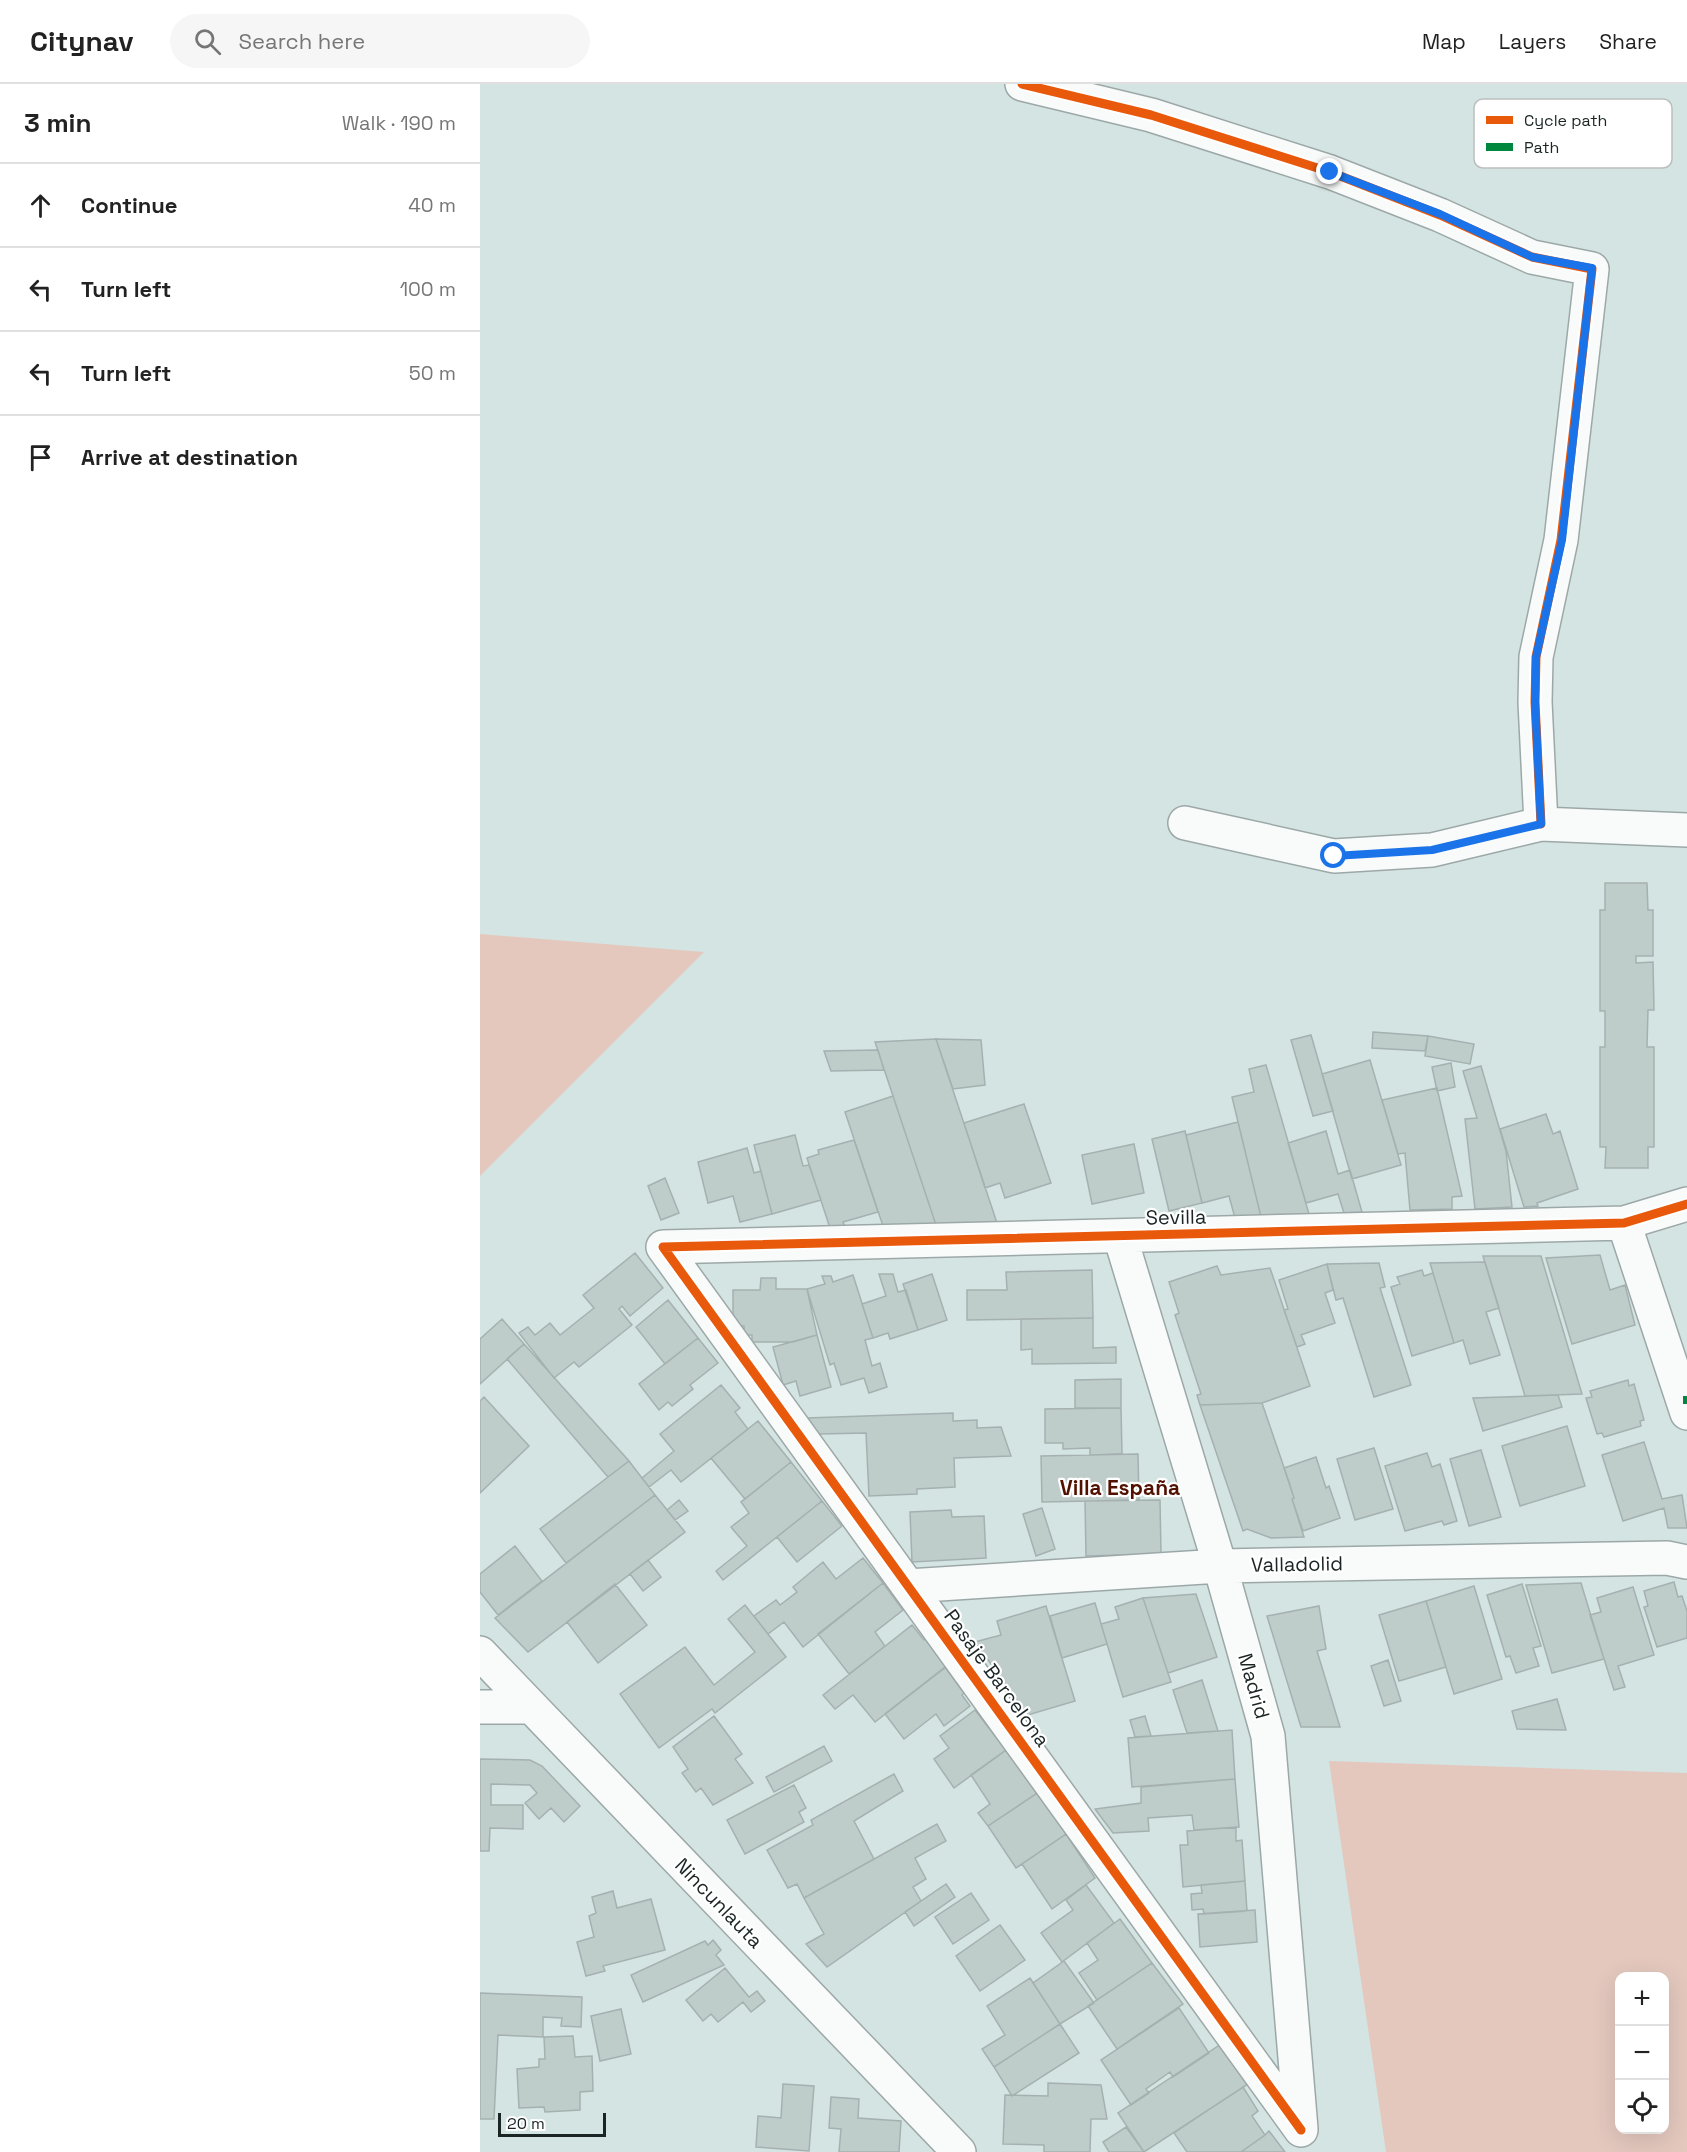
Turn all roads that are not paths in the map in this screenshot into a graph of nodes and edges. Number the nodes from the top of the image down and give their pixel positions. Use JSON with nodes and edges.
{"nodes":[{"id":1,"x":1022,"y":84,"type":"edge"},
{"id":2,"x":1185,"y":823,"type":"dead end"},
{"id":3,"x":1541,"y":824,"type":"junction"},
{"id":4,"x":1687,"y":830,"type":"edge"},
{"id":5,"x":1687,"y":1204,"type":"edge"},
{"id":6,"x":1624,"y":1223,"type":"junction"},
{"id":7,"x":1120,"y":1236,"type":"junction"},
{"id":8,"x":663,"y":1247,"type":"joint"},
{"id":9,"x":1686,"y":1404,"type":"edge"},
{"id":10,"x":1687,"y":1562,"type":"edge"},
{"id":11,"x":1220,"y":1566,"type":"junction"},
{"id":12,"x":908,"y":1586,"type":"junction"},
{"id":13,"x":480,"y":1653,"type":"edge"},
{"id":14,"x":480,"y":1707,"type":"edge"},
{"id":15,"x":531,"y":1707,"type":"junction"},
{"id":16,"x":1304,"y":2141,"type":"edge"},
{"id":17,"x":959,"y":2152,"type":"edge"}],
"edges":[{"from":1,"to":3,"type":"street"},
{"from":2,"to":3,"type":"street"},
{"from":3,"to":4,"type":"street"},
{"from":5,"to":6,"type":"street","name":"Sevilla"},
{"from":6,"to":7,"type":"street","name":"Sevilla"},
{"from":6,"to":9,"type":"street"},
{"from":7,"to":8,"type":"street","name":"Sevilla"},
{"from":7,"to":11,"type":"street","name":"Madrid"},
{"from":8,"to":12,"type":"street","name":"Pasaje Barcelona"},
{"from":10,"to":11,"type":"street","name":"Valladolid"},
{"from":11,"to":12,"type":"street","name":"Valladolid"},
{"from":11,"to":16,"type":"street","name":"Madrid"},
{"from":12,"to":16,"type":"street","name":"Pasaje Barcelona"},
{"from":13,"to":15,"type":"street","name":"Nincunlauta"},
{"from":14,"to":15,"type":"street"},
{"from":15,"to":17,"type":"street","name":"Nincunlauta"}]}
